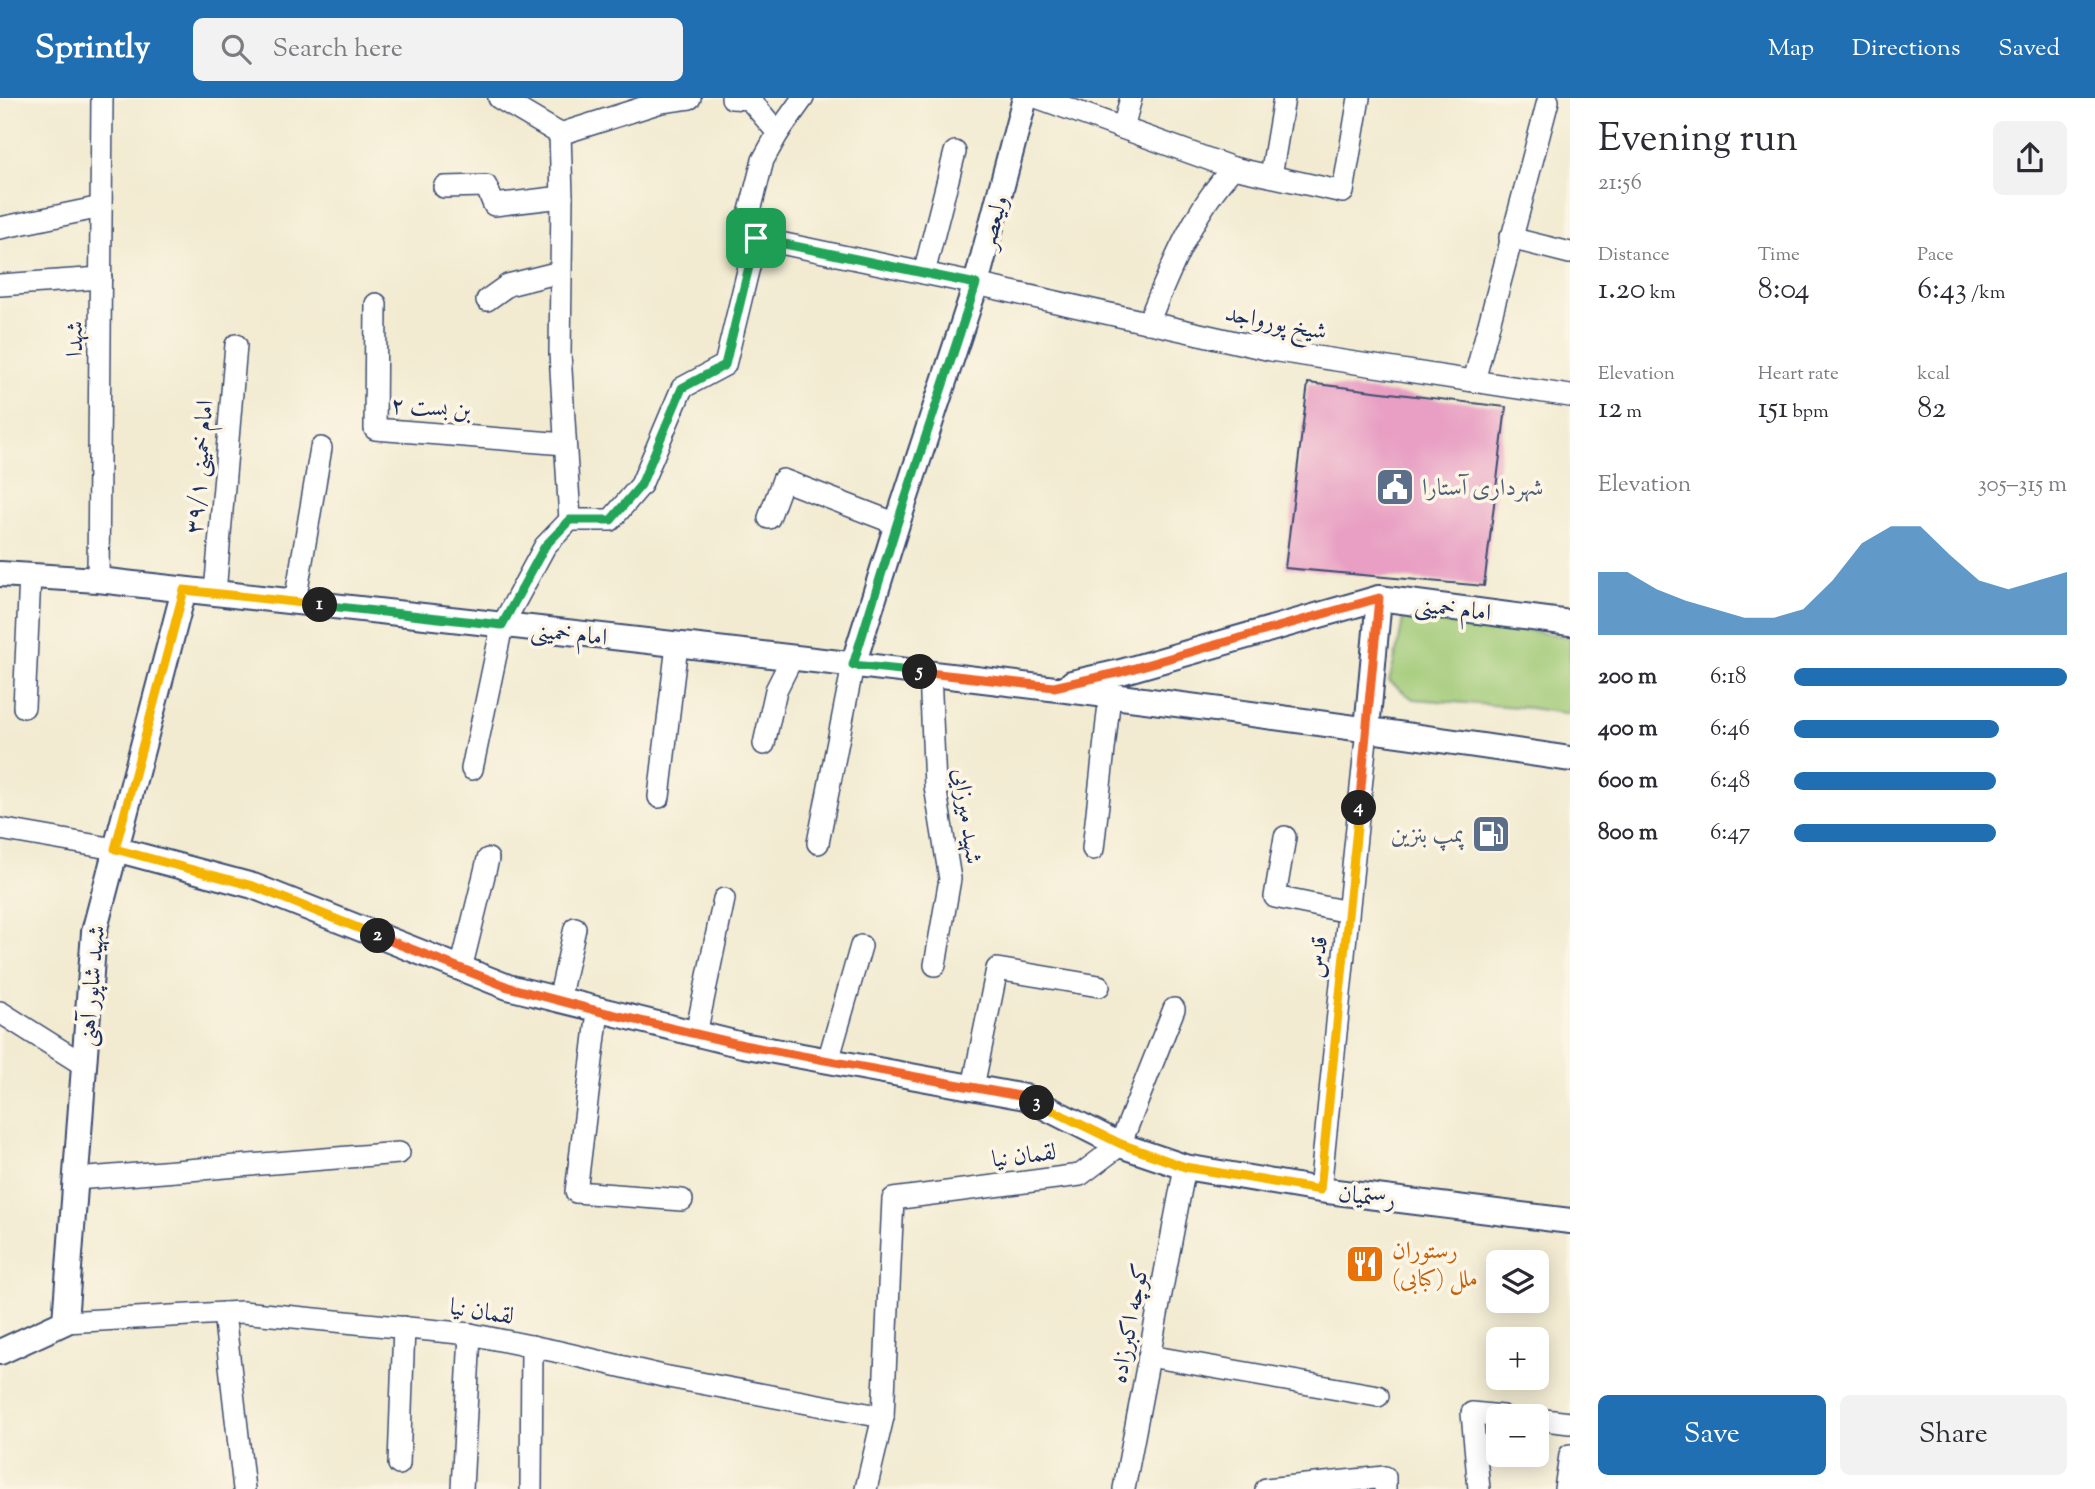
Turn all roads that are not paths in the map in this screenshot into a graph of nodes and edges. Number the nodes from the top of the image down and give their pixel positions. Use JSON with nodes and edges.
{"nodes":[{"id":1,"x":102,"y":98,"type":"edge"},
{"id":2,"x":499,"y":98,"type":"edge"},
{"id":3,"x":690,"y":98,"type":"edge"},
{"id":4,"x":732,"y":98,"type":"edge"},
{"id":5,"x":803,"y":98,"type":"edge"},
{"id":6,"x":1025,"y":98,"type":"edge"},
{"id":7,"x":1039,"y":98,"type":"edge"},
{"id":8,"x":1131,"y":98,"type":"edge"},
{"id":9,"x":1284,"y":98,"type":"edge"},
{"id":10,"x":1359,"y":98,"type":"edge"},
{"id":11,"x":661,"y":100,"type":"edge"},
{"id":12,"x":1548,"y":101,"type":"dead end"},
{"id":13,"x":1123,"y":128,"type":"junction"},
{"id":14,"x":778,"y":133,"type":"junction"},
{"id":15,"x":560,"y":134,"type":"junction"},
{"id":16,"x":955,"y":152,"type":"dead end"},
{"id":17,"x":1233,"y":168,"type":"junction"},
{"id":18,"x":1271,"y":176,"type":"junction"},
{"id":19,"x":444,"y":187,"type":"dead end"},
{"id":20,"x":562,"y":197,"type":"junction"},
{"id":21,"x":101,"y":207,"type":"junction"},
{"id":22,"x":0,"y":228,"type":"edge"},
{"id":23,"x":756,"y":238,"type":"junction"},
{"id":24,"x":1510,"y":238,"type":"junction"},
{"id":25,"x":1570,"y":253,"type":"edge"},
{"id":26,"x":560,"y":272,"type":"junction"},
{"id":27,"x":924,"y":273,"type":"junction"},
{"id":28,"x":101,"y":278,"type":"junction"},
{"id":29,"x":976,"y":284,"type":"junction"},
{"id":30,"x":0,"y":285,"type":"edge"},
{"id":31,"x":488,"y":300,"type":"dead end"},
{"id":32,"x":376,"y":304,"type":"dead end"},
{"id":33,"x":1147,"y":323,"type":"junction"},
{"id":34,"x":236,"y":345,"type":"dead end"},
{"id":35,"x":1474,"y":381,"type":"junction"},
{"id":36,"x":1570,"y":396,"type":"edge"},
{"id":37,"x":565,"y":444,"type":"junction"},
{"id":38,"x":321,"y":448,"type":"dead end"},
{"id":39,"x":769,"y":518,"type":"dead end"},
{"id":40,"x":570,"y":520,"type":"junction"},
{"id":41,"x":897,"y":524,"type":"junction"},
{"id":42,"x":0,"y":574,"type":"edge"},
{"id":43,"x":30,"y":576,"type":"junction"},
{"id":44,"x":99,"y":580,"type":"junction"},
{"id":45,"x":184,"y":590,"type":"junction"},
{"id":46,"x":215,"y":593,"type":"junction"},
{"id":47,"x":1379,"y":598,"type":"junction"},
{"id":48,"x":295,"y":603,"type":"junction"},
{"id":49,"x":1570,"y":624,"type":"edge"},
{"id":50,"x":502,"y":625,"type":"junction"},
{"id":51,"x":677,"y":645,"type":"junction"},
{"id":52,"x":792,"y":658,"type":"junction"},
{"id":53,"x":853,"y":665,"type":"junction"},
{"id":54,"x":930,"y":673,"type":"junction"},
{"id":55,"x":1054,"y":687,"type":"junction"},
{"id":56,"x":1110,"y":695,"type":"junction"},
{"id":57,"x":24,"y":706,"type":"dead end"},
{"id":58,"x":1367,"y":729,"type":"junction"},
{"id":59,"x":764,"y":744,"type":"dead end"},
{"id":60,"x":1570,"y":759,"type":"edge"},
{"id":61,"x":472,"y":769,"type":"dead end"},
{"id":62,"x":659,"y":797,"type":"dead end"},
{"id":63,"x":0,"y":829,"type":"edge"},
{"id":64,"x":1285,"y":837,"type":"dead end"},
{"id":65,"x":818,"y":843,"type":"dead end"},
{"id":66,"x":115,"y":849,"type":"junction"},
{"id":67,"x":1093,"y":849,"type":"dead end"},
{"id":68,"x":488,"y":859,"type":"dead end"},
{"id":69,"x":724,"y":899,"type":"dead end"},
{"id":70,"x":1348,"y":912,"type":"junction"},
{"id":71,"x":575,"y":928,"type":"dead end"},
{"id":72,"x":861,"y":946,"type":"dead end"},
{"id":73,"x":935,"y":965,"type":"dead end"},
{"id":74,"x":461,"y":969,"type":"junction"},
{"id":75,"x":1098,"y":986,"type":"dead end"},
{"id":76,"x":559,"y":1000,"type":"junction"},
{"id":77,"x":1174,"y":1009,"type":"dead end"},
{"id":78,"x":598,"y":1011,"type":"junction"},
{"id":79,"x":0,"y":1012,"type":"edge"},
{"id":80,"x":696,"y":1034,"type":"junction"},
{"id":81,"x":828,"y":1061,"type":"junction"},
{"id":82,"x":84,"y":1065,"type":"junction"},
{"id":83,"x":973,"y":1087,"type":"junction"},
{"id":84,"x":1121,"y":1144,"type":"junction"},
{"id":85,"x":399,"y":1153,"type":"dead end"},
{"id":86,"x":1185,"y":1167,"type":"junction"},
{"id":87,"x":76,"y":1179,"type":"junction"},
{"id":88,"x":1320,"y":1190,"type":"junction"},
{"id":89,"x":682,"y":1200,"type":"dead end"},
{"id":90,"x":1570,"y":1221,"type":"edge"},
{"id":91,"x":224,"y":1313,"type":"junction"},
{"id":92,"x":65,"y":1322,"type":"junction"},
{"id":93,"x":404,"y":1327,"type":"junction"},
{"id":94,"x":470,"y":1334,"type":"junction"},
{"id":95,"x":532,"y":1346,"type":"junction"},
{"id":96,"x":0,"y":1352,"type":"edge"},
{"id":97,"x":1149,"y":1356,"type":"junction"},
{"id":98,"x":1378,"y":1396,"type":"dead end"},
{"id":99,"x":1486,"y":1414,"type":"edge"},
{"id":100,"x":883,"y":1417,"type":"junction"},
{"id":101,"x":1549,"y":1421,"type":"edge"},
{"id":102,"x":1570,"y":1423,"type":"edge"},
{"id":103,"x":1570,"y":1455,"type":"edge"},
{"id":104,"x":399,"y":1464,"type":"dead end"},
{"id":105,"x":244,"y":1489,"type":"edge"},
{"id":106,"x":462,"y":1489,"type":"edge"},
{"id":107,"x":531,"y":1489,"type":"edge"},
{"id":108,"x":866,"y":1489,"type":"edge"},
{"id":109,"x":1124,"y":1489,"type":"edge"},
{"id":110,"x":1266,"y":1489,"type":"edge"},
{"id":111,"x":1385,"y":1489,"type":"edge"},
{"id":112,"x":1479,"y":1489,"type":"edge"},
{"id":113,"x":1565,"y":1489,"type":"edge"}],
"edges":[{"from":1,"to":21,"type":"street","name":"شهدا"},
{"from":2,"to":15,"type":"street"},
{"from":3,"to":11,"type":"street"},
{"from":4,"to":14,"type":"street"},
{"from":5,"to":14,"type":"street"},
{"from":6,"to":29,"type":"street","name":"ولیعصر"},
{"from":7,"to":13,"type":"street"},
{"from":8,"to":13,"type":"street"},
{"from":9,"to":18,"type":"street"},
{"from":10,"to":18,"type":"street"},
{"from":11,"to":15,"type":"street"},
{"from":12,"to":24,"type":"street"},
{"from":13,"to":17,"type":"street"},
{"from":14,"to":23,"type":"street"},
{"from":15,"to":20,"type":"street"},
{"from":16,"to":27,"type":"street"},
{"from":17,"to":18,"type":"street"},
{"from":17,"to":33,"type":"street"},
{"from":19,"to":20,"type":"street"},
{"from":20,"to":26,"type":"street"},
{"from":21,"to":22,"type":"street"},
{"from":21,"to":28,"type":"street","name":"شهدا"},
{"from":23,"to":27,"type":"street","name":"شیخ پورواجد"},
{"from":23,"to":40,"type":"street"},
{"from":24,"to":25,"type":"street"},
{"from":24,"to":35,"type":"street"},
{"from":26,"to":31,"type":"street"},
{"from":26,"to":37,"type":"street"},
{"from":27,"to":29,"type":"street","name":"شیخ پورواجد"},
{"from":28,"to":30,"type":"street"},
{"from":28,"to":44,"type":"street","name":"شهدا"},
{"from":29,"to":33,"type":"street","name":"شیخ پورواجد"},
{"from":29,"to":41,"type":"street","name":"ولیعصر"},
{"from":32,"to":37,"type":"street","name":"بن بست ۲"},
{"from":33,"to":35,"type":"street","name":"شیخ پورواجد"},
{"from":34,"to":46,"type":"street","name":"امام خمینی ۳۹/۱"},
{"from":35,"to":36,"type":"street","name":"شیخ پورواجد"},
{"from":37,"to":40,"type":"street"},
{"from":38,"to":48,"type":"street"},
{"from":39,"to":41,"type":"street"},
{"from":40,"to":50,"type":"street"},
{"from":41,"to":53,"type":"street","name":"ولیعصر"},
{"from":42,"to":43,"type":"street","name":"امام خمینی"},
{"from":43,"to":44,"type":"street","name":"امام خمینی"},
{"from":43,"to":57,"type":"street"},
{"from":44,"to":45,"type":"street","name":"امام خمینی"},
{"from":45,"to":46,"type":"street","name":"امام خمینی"},
{"from":45,"to":66,"type":"street","name":"شهید شاپور آهنی"},
{"from":46,"to":48,"type":"street","name":"امام خمینی"},
{"from":47,"to":49,"type":"street","name":"امام خمینی"},
{"from":47,"to":55,"type":"street","name":"امام خمینی"},
{"from":47,"to":58,"type":"street"},
{"from":48,"to":50,"type":"street","name":"امام خمینی"},
{"from":50,"to":51,"type":"street","name":"امام خمینی"},
{"from":50,"to":61,"type":"street"},
{"from":51,"to":52,"type":"street","name":"امام خمینی"},
{"from":51,"to":62,"type":"street"},
{"from":52,"to":53,"type":"street","name":"امام خمینی"},
{"from":52,"to":59,"type":"street"},
{"from":53,"to":54,"type":"street","name":"امام خمینی"},
{"from":53,"to":65,"type":"street"},
{"from":54,"to":55,"type":"street","name":"امام خمینی"},
{"from":54,"to":73,"type":"street","name":"شهید میرزایی"},
{"from":55,"to":56,"type":"street","name":"امام خمینی"},
{"from":56,"to":58,"type":"street","name":"امام خمینی"},
{"from":56,"to":67,"type":"street"},
{"from":58,"to":60,"type":"street","name":"امام خمینی"},
{"from":58,"to":70,"type":"street","name":"قدس"},
{"from":63,"to":66,"type":"street","name":"رستمیان"},
{"from":64,"to":70,"type":"street"},
{"from":66,"to":74,"type":"street","name":"رستمیان"},
{"from":66,"to":82,"type":"street","name":"شهید شاپور آهنی"},
{"from":68,"to":74,"type":"street"},
{"from":69,"to":80,"type":"street"},
{"from":70,"to":88,"type":"street","name":"قدس"},
{"from":71,"to":76,"type":"street"},
{"from":72,"to":81,"type":"street"},
{"from":74,"to":76,"type":"street","name":"رستمیان"},
{"from":75,"to":83,"type":"street"},
{"from":76,"to":78,"type":"street","name":"رستمیان"},
{"from":77,"to":84,"type":"street"},
{"from":78,"to":80,"type":"street","name":"رستمیان"},
{"from":78,"to":89,"type":"street"},
{"from":79,"to":82,"type":"street"},
{"from":80,"to":81,"type":"street","name":"رستمیان"},
{"from":81,"to":83,"type":"street","name":"رستمیان"},
{"from":82,"to":87,"type":"street","name":"شهید شاپور آهنی"},
{"from":83,"to":84,"type":"street","name":"رستمیان"},
{"from":84,"to":86,"type":"street","name":"رستمیان"},
{"from":84,"to":100,"type":"street","name":"لقمان نیا"},
{"from":85,"to":87,"type":"street"},
{"from":86,"to":88,"type":"street","name":"رستمیان"},
{"from":86,"to":97,"type":"street","name":"کوچه اکبرزاده"},
{"from":87,"to":92,"type":"street","name":"شهید شاپور آهنی"},
{"from":88,"to":90,"type":"street","name":"رستمیان"},
{"from":91,"to":92,"type":"street","name":"لقمان نیا"},
{"from":91,"to":93,"type":"street","name":"لقمان نیا"},
{"from":91,"to":105,"type":"street"},
{"from":92,"to":96,"type":"street"},
{"from":93,"to":94,"type":"street","name":"لقمان نیا"},
{"from":93,"to":104,"type":"street"},
{"from":94,"to":95,"type":"street","name":"لقمان نیا"},
{"from":94,"to":106,"type":"street"},
{"from":95,"to":100,"type":"street","name":"لقمان نیا"},
{"from":95,"to":107,"type":"street"},
{"from":97,"to":98,"type":"street"},
{"from":97,"to":109,"type":"street","name":"کوچه اکبرزاده"},
{"from":99,"to":112,"type":"street"},
{"from":100,"to":108,"type":"street","name":"لقمان نیا"},
{"from":101,"to":102,"type":"street"},
{"from":103,"to":113,"type":"street"},
{"from":110,"to":111,"type":"street"}]}
